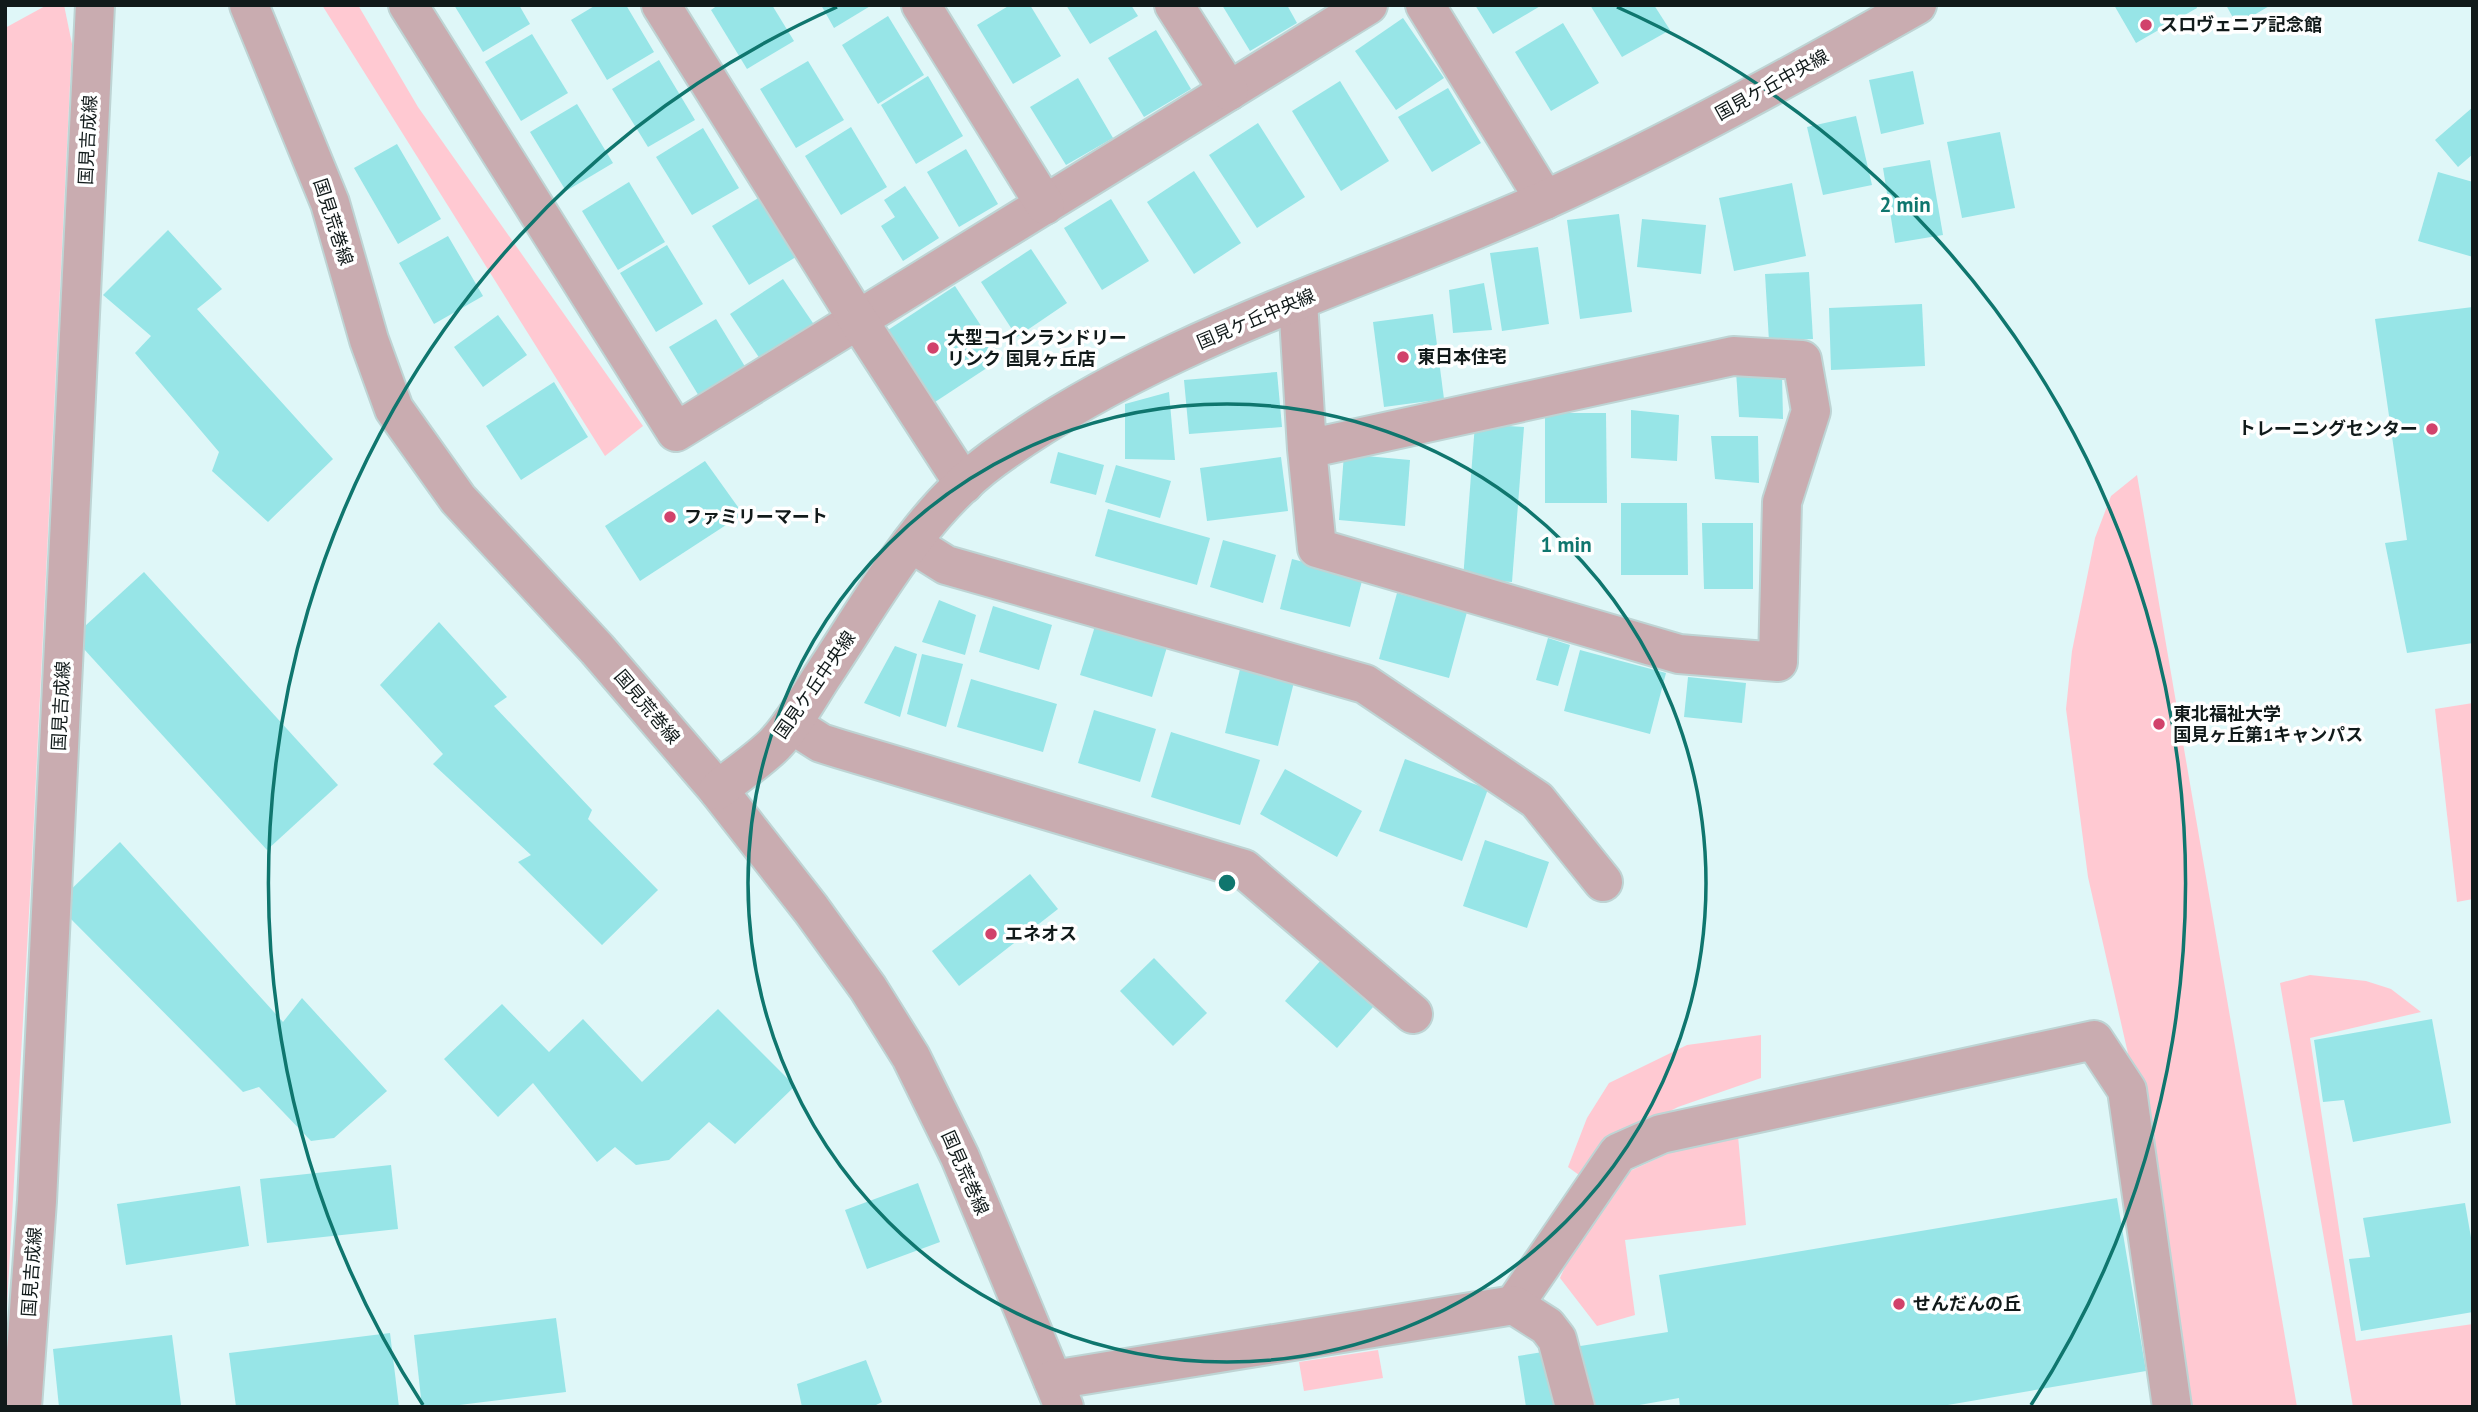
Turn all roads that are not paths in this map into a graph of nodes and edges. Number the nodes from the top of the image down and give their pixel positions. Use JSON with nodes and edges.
{"nodes":[{"id":1,"x":95,"y":5,"type":"edge"},
{"id":2,"x":248,"y":5,"type":"edge"},
{"id":3,"x":408,"y":5,"type":"edge"},
{"id":4,"x":661,"y":5,"type":"edge"},
{"id":5,"x":921,"y":5,"type":"edge"},
{"id":6,"x":1174,"y":5,"type":"edge"},
{"id":7,"x":1368,"y":5,"type":"edge"},
{"id":8,"x":1425,"y":5,"type":"edge"},
{"id":9,"x":1917,"y":5,"type":"edge"},
{"id":10,"x":1874,"y":16,"type":"edge"},
{"id":11,"x":1229,"y":91,"type":"junction"},
{"id":12,"x":1545,"y":200,"type":"junction"},
{"id":13,"x":1045,"y":205,"type":"junction"},
{"id":14,"x":1298,"y":301,"type":"junction"},
{"id":15,"x":858,"y":320,"type":"junction"},
{"id":16,"x":1307,"y":449,"type":"junction"},
{"id":17,"x":964,"y":484,"type":"junction"},
{"id":18,"x":911,"y":543,"type":"junction"},
{"id":19,"x":791,"y":724,"type":"junction"},
{"id":20,"x":718,"y":790,"type":"junction"},
{"id":21,"x":1603,"y":882,"type":"dead end"},
{"id":22,"x":1413,"y":1014,"type":"dead end"},
{"id":23,"x":1514,"y":1305,"type":"junction"},
{"id":24,"x":1059,"y":1393,"type":"edge"},
{"id":25,"x":22,"y":1407,"type":"edge"},
{"id":26,"x":1575,"y":1407,"type":"edge"},
{"id":27,"x":2172,"y":1407,"type":"edge"}],
"edges":[{"from":1,"to":25,"type":"street","name":"国見吉成線"},
{"from":2,"to":20,"type":"street","name":"国見荒巻線"},
{"from":3,"to":15,"type":"street"},
{"from":4,"to":15,"type":"street"},
{"from":5,"to":13,"type":"street"},
{"from":6,"to":11,"type":"street"},
{"from":7,"to":11,"type":"street"},
{"from":8,"to":12,"type":"street"},
{"from":9,"to":10,"type":"street","name":"国見ケ丘中央線"},
{"from":10,"to":12,"type":"street","name":"国見ケ丘中央線"},
{"from":11,"to":13,"type":"street"},
{"from":12,"to":14,"type":"street","name":"国見ケ丘中央線"},
{"from":13,"to":15,"type":"street"},
{"from":14,"to":16,"type":"street"},
{"from":14,"to":17,"type":"street","name":"国見ケ丘中央線"},
{"from":15,"to":17,"type":"street"},
{"from":16,"to":16,"type":"street"},
{"from":17,"to":18,"type":"street","name":"国見ケ丘中央線"},
{"from":18,"to":19,"type":"street","name":"国見ケ丘中央線"},
{"from":18,"to":21,"type":"street"},
{"from":19,"to":20,"type":"street","name":"国見ケ丘中央線"},
{"from":19,"to":22,"type":"street"},
{"from":20,"to":24,"type":"street","name":"国見荒巻線"},
{"from":23,"to":24,"type":"street"},
{"from":23,"to":26,"type":"street"},
{"from":23,"to":27,"type":"street"}]}
